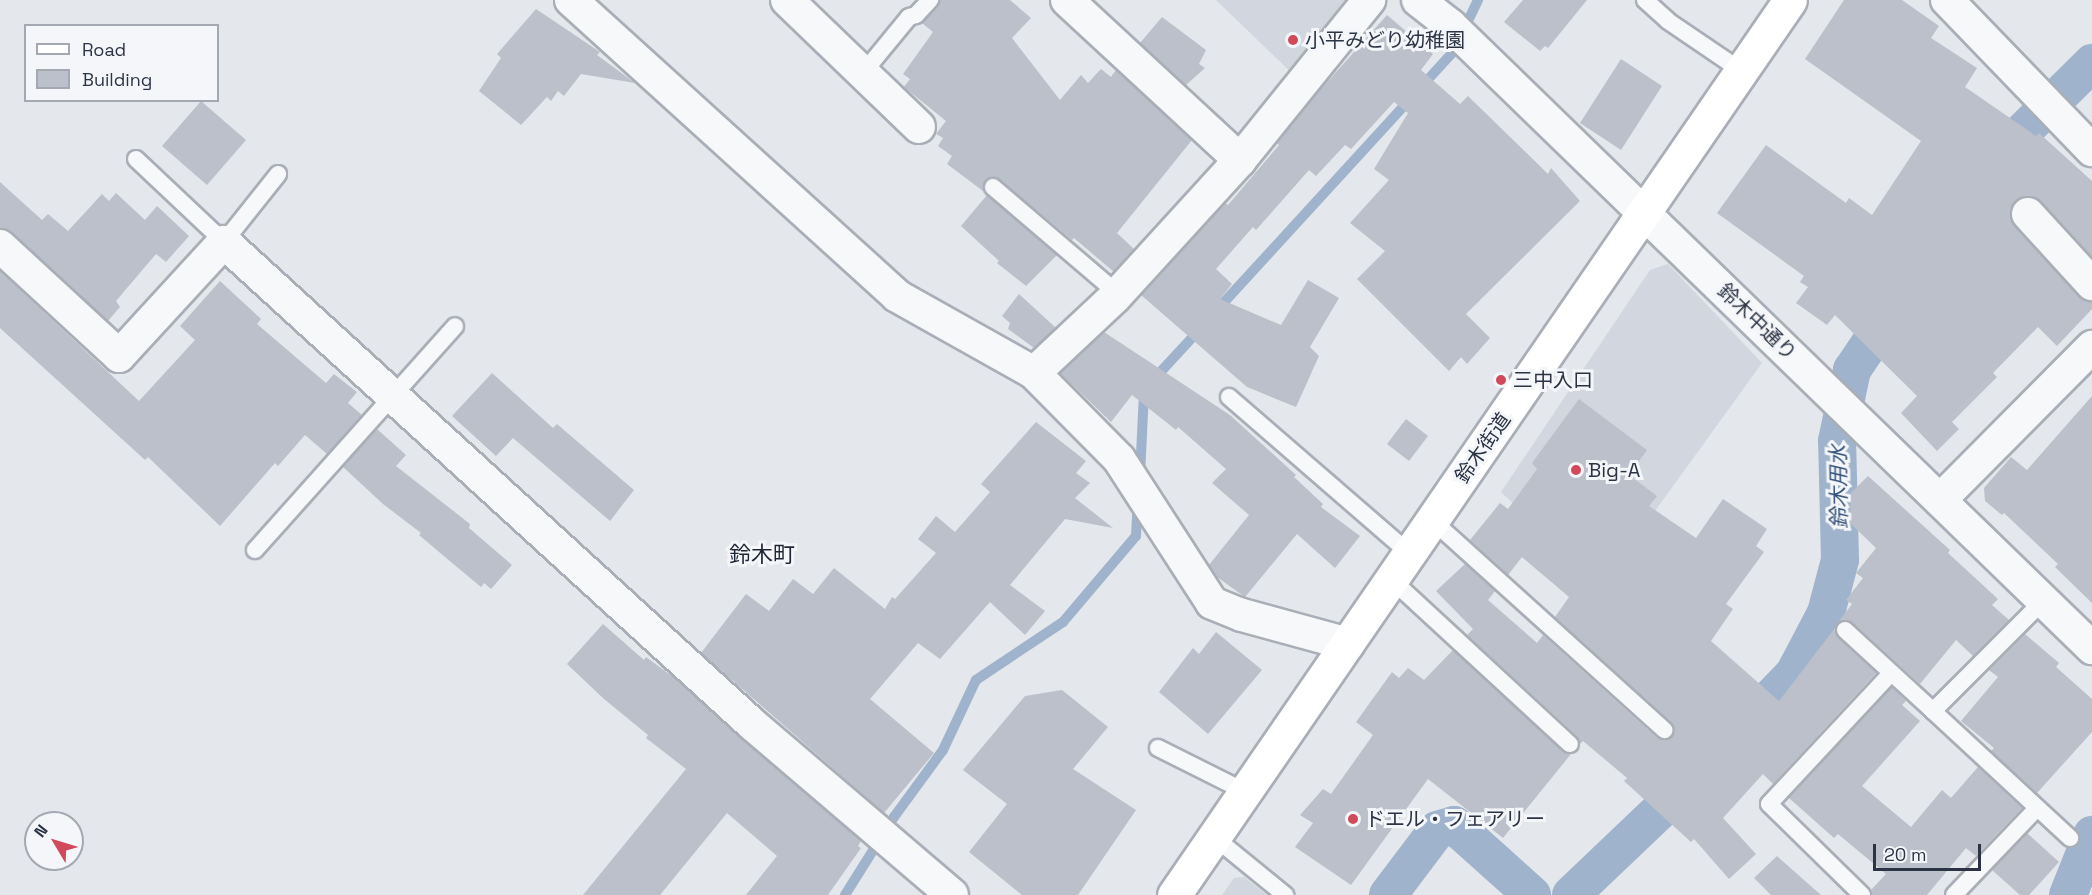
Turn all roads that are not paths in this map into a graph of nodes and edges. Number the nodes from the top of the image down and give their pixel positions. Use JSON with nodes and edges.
{"nodes":[{"id":1,"x":571,"y":0,"type":"edge"},
{"id":2,"x":787,"y":0,"type":"edge"},
{"id":3,"x":930,"y":0,"type":"edge"},
{"id":4,"x":1067,"y":0,"type":"edge"},
{"id":5,"x":1369,"y":0,"type":"edge"},
{"id":6,"x":1418,"y":0,"type":"edge"},
{"id":7,"x":1645,"y":0,"type":"edge"},
{"id":8,"x":1790,"y":0,"type":"edge"},
{"id":9,"x":1947,"y":0,"type":"edge"},
{"id":10,"x":1740,"y":70,"type":"junction"},
{"id":11,"x":863,"y":73,"type":"junction"},
{"id":12,"x":920,"y":127,"type":"dead end"},
{"id":13,"x":2092,"y":150,"type":"edge"},
{"id":14,"x":136,"y":159,"type":"dead end"},
{"id":15,"x":1240,"y":160,"type":"junction"},
{"id":16,"x":278,"y":174,"type":"dead end"},
{"id":17,"x":993,"y":187,"type":"dead end"},
{"id":18,"x":1645,"y":213,"type":"junction"},
{"id":19,"x":2028,"y":214,"type":"dead end"},
{"id":20,"x":224,"y":242,"type":"junction"},
{"id":21,"x":0,"y":246,"type":"edge"},
{"id":22,"x":2092,"y":284,"type":"edge"},
{"id":23,"x":1117,"y":293,"type":"junction"},
{"id":24,"x":455,"y":326,"type":"dead end"},
{"id":25,"x":2092,"y":347,"type":"edge"},
{"id":26,"x":1034,"y":373,"type":"junction"},
{"id":27,"x":393,"y":395,"type":"junction"},
{"id":28,"x":1229,"y":398,"type":"dead end"},
{"id":29,"x":1940,"y":500,"type":"junction"},
{"id":30,"x":1433,"y":521,"type":"junction"},
{"id":31,"x":255,"y":550,"type":"dead end"},
{"id":32,"x":1401,"y":567,"type":"junction"},
{"id":33,"x":2044,"y":600,"type":"junction"},
{"id":34,"x":1845,"y":630,"type":"dead end"},
{"id":35,"x":1348,"y":644,"type":"junction"},
{"id":36,"x":2092,"y":648,"type":"edge"},
{"id":37,"x":1891,"y":673,"type":"junction"},
{"id":38,"x":1933,"y":711,"type":"junction"},
{"id":39,"x":1664,"y":730,"type":"dead end"},
{"id":40,"x":1570,"y":744,"type":"dead end"},
{"id":41,"x":1158,"y":748,"type":"dead end"},
{"id":42,"x":1246,"y":792,"type":"junction"},
{"id":43,"x":2037,"y":808,"type":"junction"},
{"id":44,"x":1214,"y":837,"type":"junction"},
{"id":45,"x":2070,"y":838,"type":"dead end"},
{"id":46,"x":952,"y":895,"type":"edge"},
{"id":47,"x":1174,"y":895,"type":"edge"},
{"id":48,"x":1285,"y":895,"type":"edge"},
{"id":49,"x":1862,"y":895,"type":"edge"},
{"id":50,"x":1954,"y":895,"type":"edge"}],
"edges":[{"from":1,"to":26,"type":"street"},
{"from":2,"to":11,"type":"street"},
{"from":3,"to":11,"type":"lane"},
{"from":4,"to":15,"type":"street"},
{"from":5,"to":15,"type":"street"},
{"from":6,"to":18,"type":"street","name":"鈴木中通り"},
{"from":7,"to":10,"type":"lane"},
{"from":8,"to":10,"type":"main road","name":"鈴木街道"},
{"from":9,"to":13,"type":"street"},
{"from":10,"to":18,"type":"main road","name":"鈴木街道"},
{"from":11,"to":12,"type":"street"},
{"from":14,"to":20,"type":"lane"},
{"from":15,"to":23,"type":"street"},
{"from":16,"to":20,"type":"lane"},
{"from":17,"to":23,"type":"lane"},
{"from":18,"to":29,"type":"street","name":"鈴木中通り"},
{"from":18,"to":30,"type":"main road","name":"鈴木街道"},
{"from":19,"to":22,"type":"street"},
{"from":20,"to":21,"type":"street"},
{"from":20,"to":27,"type":"street"},
{"from":23,"to":26,"type":"street"},
{"from":24,"to":27,"type":"lane"},
{"from":25,"to":29,"type":"street"},
{"from":26,"to":35,"type":"street"},
{"from":27,"to":31,"type":"lane"},
{"from":27,"to":46,"type":"street"},
{"from":28,"to":32,"type":"lane"},
{"from":29,"to":33,"type":"street","name":"鈴木中通り"},
{"from":30,"to":32,"type":"main road","name":"鈴木街道"},
{"from":30,"to":39,"type":"lane"},
{"from":32,"to":35,"type":"main road","name":"鈴木街道"},
{"from":32,"to":40,"type":"lane"},
{"from":33,"to":36,"type":"street","name":"鈴木中通り"},
{"from":33,"to":38,"type":"lane"},
{"from":34,"to":37,"type":"lane"},
{"from":35,"to":42,"type":"main road","name":"鈴木街道"},
{"from":37,"to":38,"type":"lane"},
{"from":37,"to":49,"type":"lane"},
{"from":38,"to":43,"type":"lane"},
{"from":41,"to":42,"type":"lane"},
{"from":42,"to":44,"type":"main road","name":"鈴木街道"},
{"from":43,"to":45,"type":"lane"},
{"from":43,"to":50,"type":"lane"},
{"from":44,"to":47,"type":"main road","name":"鈴木街道"},
{"from":44,"to":48,"type":"lane"}]}
